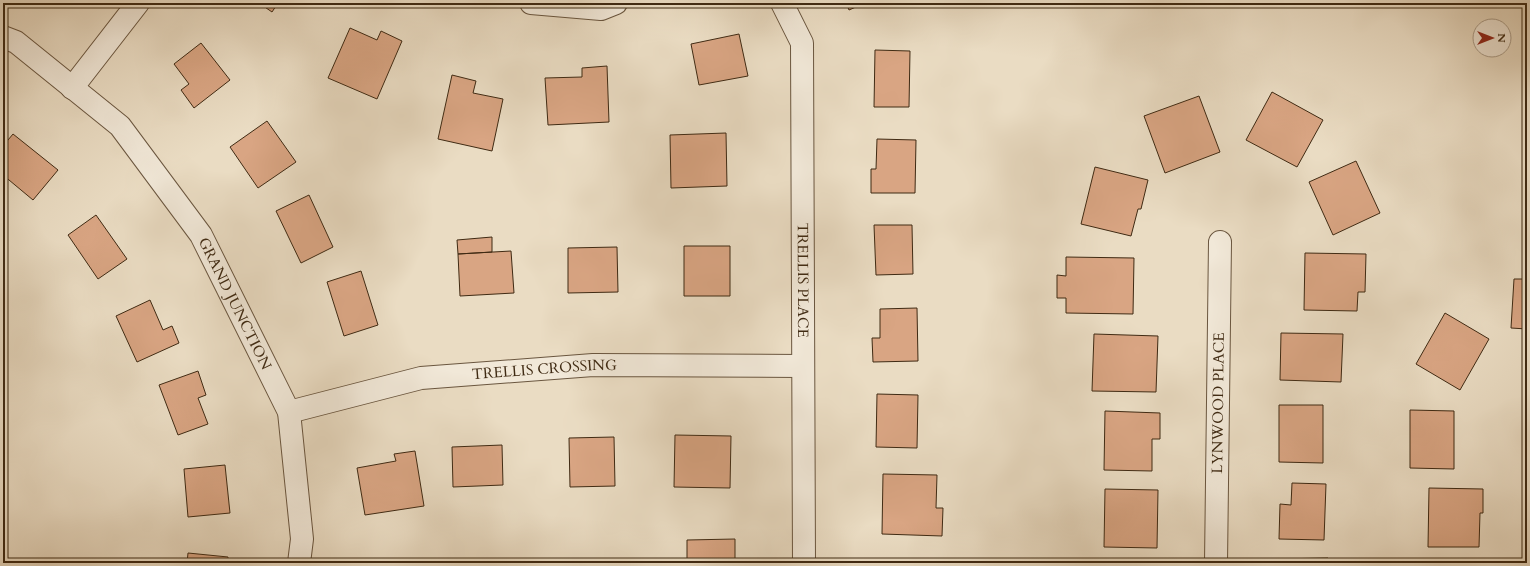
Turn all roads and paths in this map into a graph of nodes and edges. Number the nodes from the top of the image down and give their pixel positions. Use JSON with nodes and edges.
{"nodes":[{"id":1,"x":138,"y":3,"type":"edge"},
{"id":2,"x":530,"y":3,"type":"edge"},
{"id":3,"x":616,"y":3,"type":"edge"},
{"id":4,"x":782,"y":3,"type":"edge"},
{"id":5,"x":3,"y":37,"type":"edge"},
{"id":6,"x":72,"y":88,"type":"junction"},
{"id":7,"x":1220,"y":242,"type":"dead end"},
{"id":8,"x":804,"y":366,"type":"junction"},
{"id":9,"x":290,"y":412,"type":"junction"},
{"id":10,"x":299,"y":563,"type":"edge"},
{"id":11,"x":804,"y":563,"type":"edge"},
{"id":12,"x":1216,"y":563,"type":"edge"}],
"edges":[{"from":1,"to":6,"type":"street"},
{"from":2,"to":3,"type":"street"},
{"from":4,"to":8,"type":"street","name":"TRELLIS PLACE"},
{"from":5,"to":6,"type":"street","name":"GRAND JUNCTION"},
{"from":6,"to":9,"type":"street","name":"GRAND JUNCTION"},
{"from":7,"to":12,"type":"street","name":"LYNWOOD PLACE"},
{"from":8,"to":9,"type":"street","name":"TRELLIS CROSSING"},
{"from":8,"to":11,"type":"street","name":"TRELLIS PLACE"},
{"from":9,"to":10,"type":"street","name":"GRAND JUNCTION"}]}
